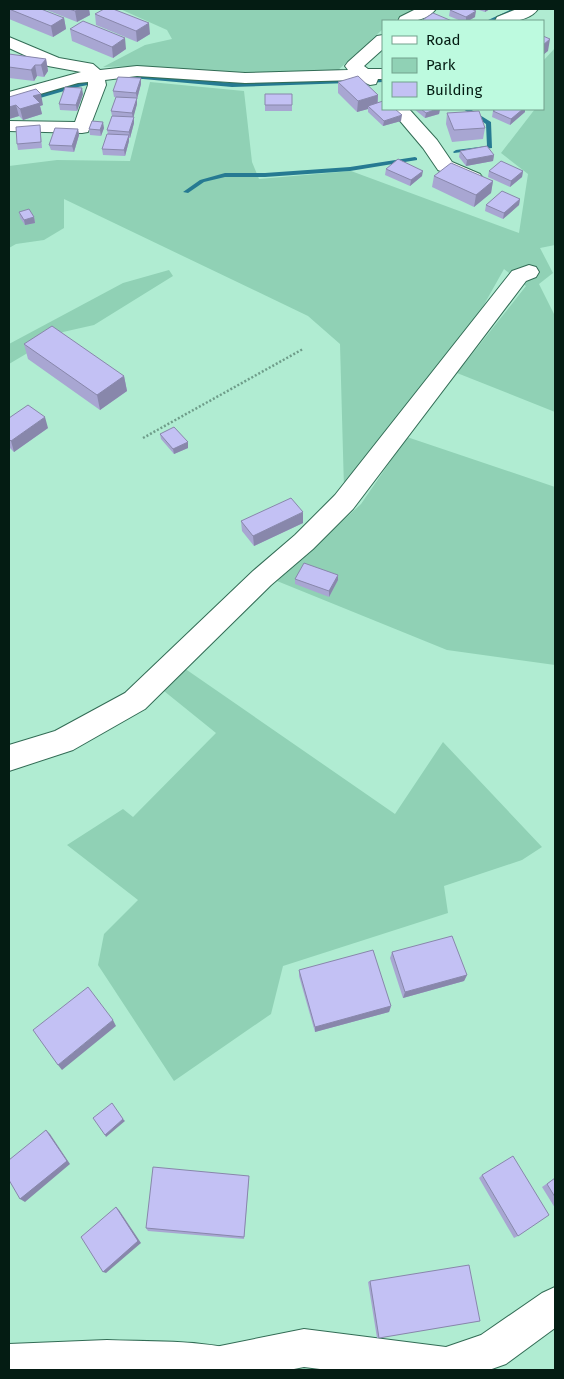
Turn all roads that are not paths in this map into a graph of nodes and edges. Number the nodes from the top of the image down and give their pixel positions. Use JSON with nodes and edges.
{"nodes":[{"id":1,"x":428,"y":9,"type":"edge"},
{"id":2,"x":530,"y":9,"type":"edge"},
{"id":3,"x":408,"y":20,"type":"edge"},
{"id":4,"x":505,"y":20,"type":"edge"},
{"id":5,"x":382,"y":41,"type":"edge"},
{"id":6,"x":9,"y":42,"type":"edge"},
{"id":7,"x":96,"y":80,"type":"junction"},
{"id":8,"x":377,"y":81,"type":"edge"},
{"id":9,"x":9,"y":98,"type":"edge"},
{"id":10,"x":400,"y":110,"type":"edge"},
{"id":11,"x":9,"y":126,"type":"edge"},
{"id":12,"x":473,"y":178,"type":"edge"},
{"id":13,"x":529,"y":272,"type":"dead end"},
{"id":14,"x":9,"y":758,"type":"edge"},
{"id":15,"x":555,"y":1306,"type":"edge"},
{"id":16,"x":9,"y":1363,"type":"edge"},
{"id":17,"x":231,"y":1368,"type":"edge"}],
"edges":[{"from":1,"to":3,"type":"street"},
{"from":2,"to":4,"type":"street"},
{"from":5,"to":8,"type":"street"},
{"from":6,"to":7,"type":"street"},
{"from":7,"to":8,"type":"street"},
{"from":7,"to":9,"type":"street"},
{"from":7,"to":11,"type":"street"},
{"from":10,"to":12,"type":"street"},
{"from":13,"to":14,"type":"street"},
{"from":15,"to":17,"type":"street"},
{"from":16,"to":17,"type":"street"}]}
